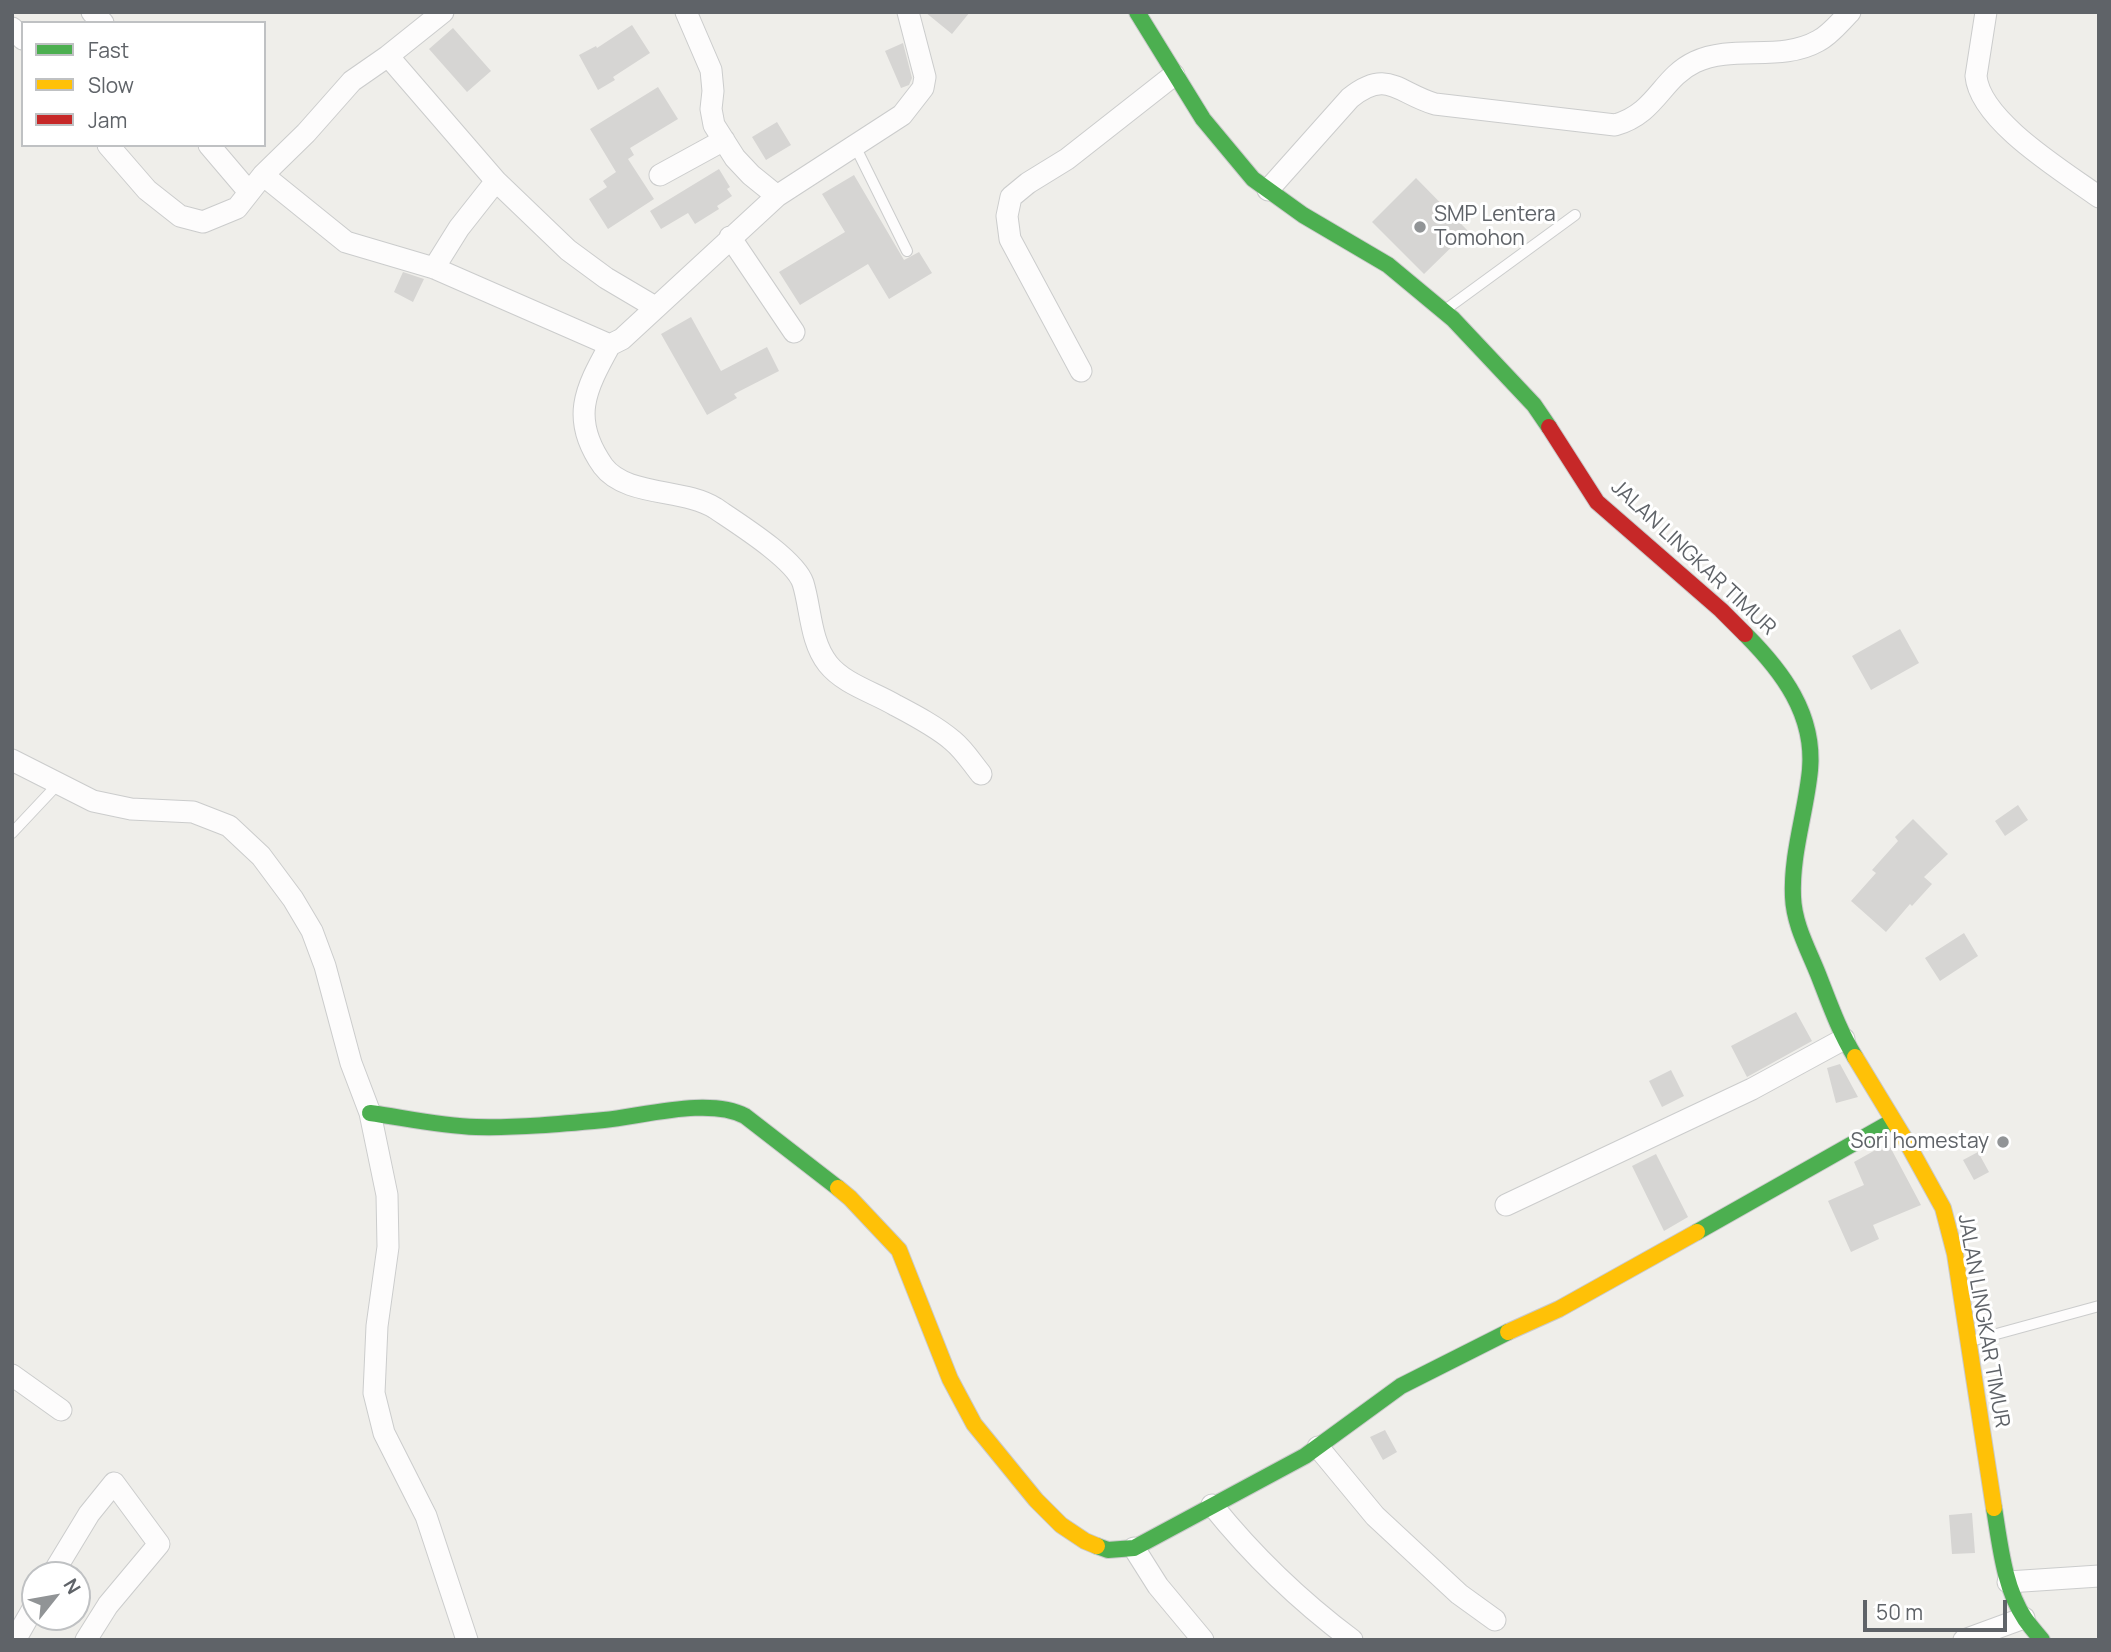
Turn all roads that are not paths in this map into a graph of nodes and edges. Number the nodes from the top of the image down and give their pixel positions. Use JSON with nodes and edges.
{"nodes":[{"id":1,"x":443,"y":12,"type":"edge"},
{"id":2,"x":687,"y":12,"type":"edge"},
{"id":3,"x":908,"y":12,"type":"edge"},
{"id":4,"x":1137,"y":12,"type":"edge"},
{"id":5,"x":1850,"y":12,"type":"edge"},
{"id":6,"x":1986,"y":12,"type":"edge"},
{"id":7,"x":388,"y":56,"type":"junction"},
{"id":8,"x":1174,"y":75,"type":"junction"},
{"id":9,"x":724,"y":140,"type":"junction"},
{"id":10,"x":855,"y":146,"type":"junction"},
{"id":11,"x":110,"y":147,"type":"edge"},
{"id":12,"x":211,"y":147,"type":"edge"},
{"id":13,"x":263,"y":175,"type":"junction"},
{"id":14,"x":660,"y":175,"type":"dead end"},
{"id":15,"x":496,"y":181,"type":"junction"},
{"id":16,"x":1268,"y":190,"type":"junction"},
{"id":17,"x":249,"y":192,"type":"junction"},
{"id":18,"x":777,"y":196,"type":"junction"},
{"id":19,"x":2099,"y":197,"type":"edge"},
{"id":20,"x":1576,"y":215,"type":"dead end"},
{"id":21,"x":730,"y":237,"type":"junction"},
{"id":22,"x":907,"y":251,"type":"dead end"},
{"id":23,"x":434,"y":268,"type":"junction"},
{"id":24,"x":655,"y":307,"type":"junction"},
{"id":25,"x":1443,"y":311,"type":"junction"},
{"id":26,"x":794,"y":332,"type":"dead end"},
{"id":27,"x":610,"y":345,"type":"junction"},
{"id":28,"x":1080,"y":371,"type":"dead end"},
{"id":29,"x":12,"y":760,"type":"edge"},
{"id":30,"x":981,"y":774,"type":"dead end"},
{"id":31,"x":58,"y":784,"type":"junction"},
{"id":32,"x":12,"y":834,"type":"edge"},
{"id":33,"x":1844,"y":1039,"type":"junction"},
{"id":34,"x":370,"y":1113,"type":"junction"},
{"id":35,"x":1893,"y":1121,"type":"junction"},
{"id":36,"x":1506,"y":1205,"type":"dead end"},
{"id":37,"x":2099,"y":1306,"type":"edge"},
{"id":38,"x":1968,"y":1342,"type":"junction"},
{"id":39,"x":12,"y":1375,"type":"edge"},
{"id":40,"x":61,"y":1410,"type":"dead end"},
{"id":41,"x":1318,"y":1447,"type":"junction"},
{"id":42,"x":1212,"y":1505,"type":"junction"},
{"id":43,"x":1133,"y":1548,"type":"junction"},
{"id":44,"x":60,"y":1561,"type":"edge"},
{"id":45,"x":2099,"y":1576,"type":"edge"},
{"id":46,"x":2008,"y":1582,"type":"junction"},
{"id":47,"x":2024,"y":1618,"type":"junction"},
{"id":48,"x":1494,"y":1620,"type":"dead end"},
{"id":49,"x":86,"y":1640,"type":"edge"},
{"id":50,"x":467,"y":1640,"type":"edge"},
{"id":51,"x":1203,"y":1640,"type":"edge"},
{"id":52,"x":1352,"y":1640,"type":"edge"},
{"id":53,"x":1964,"y":1640,"type":"edge"},
{"id":54,"x":2042,"y":1640,"type":"edge"}],
"edges":[{"from":1,"to":7,"type":"street"},
{"from":2,"to":9,"type":"street"},
{"from":3,"to":10,"type":"street"},
{"from":4,"to":8,"type":"main road","name":"JALAN LINGKAR TIMUR"},
{"from":5,"to":16,"type":"street"},
{"from":6,"to":19,"type":"street"},
{"from":7,"to":13,"type":"street"},
{"from":7,"to":15,"type":"street"},
{"from":8,"to":16,"type":"main road","name":"JALAN LINGKAR TIMUR"},
{"from":8,"to":28,"type":"street"},
{"from":9,"to":14,"type":"street"},
{"from":9,"to":18,"type":"street"},
{"from":10,"to":18,"type":"street"},
{"from":10,"to":22,"type":"lane"},
{"from":11,"to":17,"type":"street"},
{"from":12,"to":17,"type":"street"},
{"from":13,"to":17,"type":"street"},
{"from":13,"to":23,"type":"street"},
{"from":15,"to":23,"type":"street"},
{"from":15,"to":24,"type":"street"},
{"from":16,"to":25,"type":"main road","name":"JALAN LINGKAR TIMUR"},
{"from":18,"to":21,"type":"street"},
{"from":20,"to":25,"type":"lane"},
{"from":21,"to":24,"type":"street"},
{"from":21,"to":26,"type":"street"},
{"from":23,"to":27,"type":"street"},
{"from":24,"to":27,"type":"street"},
{"from":25,"to":33,"type":"main road","name":"JALAN LINGKAR TIMUR"},
{"from":27,"to":30,"type":"street"},
{"from":29,"to":31,"type":"street"},
{"from":31,"to":32,"type":"lane"},
{"from":31,"to":34,"type":"street"},
{"from":33,"to":35,"type":"main road","name":"JALAN LINGKAR TIMUR"},
{"from":33,"to":36,"type":"street"},
{"from":34,"to":43,"type":"main road"},
{"from":34,"to":50,"type":"street"},
{"from":35,"to":38,"type":"main road","name":"JALAN LINGKAR TIMUR"},
{"from":35,"to":41,"type":"main road"},
{"from":37,"to":38,"type":"lane"},
{"from":38,"to":46,"type":"main road","name":"JALAN LINGKAR TIMUR"},
{"from":39,"to":40,"type":"street"},
{"from":41,"to":42,"type":"main road"},
{"from":41,"to":48,"type":"street"},
{"from":42,"to":43,"type":"main road"},
{"from":42,"to":52,"type":"street"},
{"from":43,"to":51,"type":"street"},
{"from":44,"to":49,"type":"street"},
{"from":45,"to":46,"type":"street"},
{"from":46,"to":47,"type":"main road","name":"JALAN LINGKAR TIMUR"},
{"from":47,"to":53,"type":"street"},
{"from":47,"to":54,"type":"main road","name":"JALAN LINGKAR TIMUR"}]}
